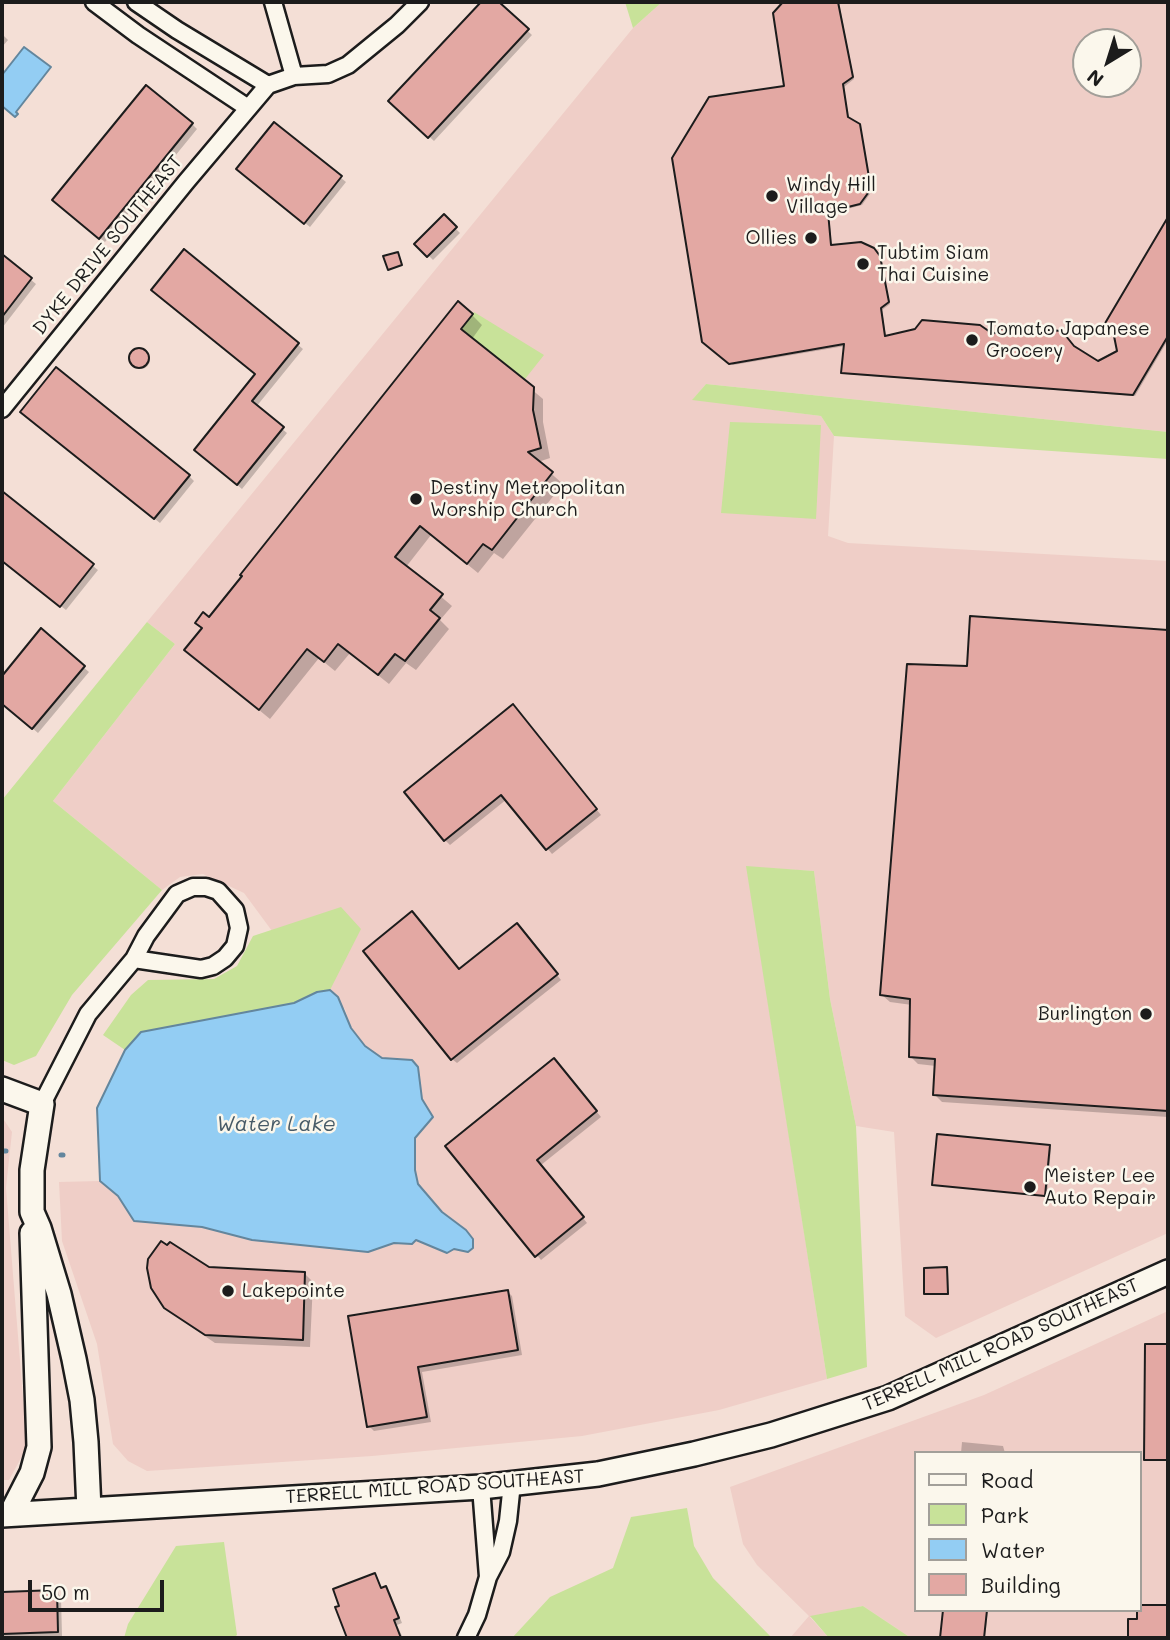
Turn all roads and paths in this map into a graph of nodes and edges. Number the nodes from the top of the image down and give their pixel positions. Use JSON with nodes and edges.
{"nodes":[{"id":1,"x":94,"y":2,"type":"edge"},
{"id":2,"x":136,"y":2,"type":"edge"},
{"id":3,"x":273,"y":2,"type":"edge"},
{"id":4,"x":420,"y":2,"type":"edge"},
{"id":5,"x":295,"y":76,"type":"junction"},
{"id":6,"x":268,"y":85,"type":"junction"},
{"id":7,"x":248,"y":108,"type":"junction"},
{"id":8,"x":2,"y":409,"type":"edge"},
{"id":9,"x":134,"y":959,"type":"junction"},
{"id":10,"x":2,"y":1089,"type":"edge"},
{"id":11,"x":42,"y":1104,"type":"junction"},
{"id":12,"x":32,"y":1212,"type":"junction"},
{"id":13,"x":1168,"y":1272,"type":"edge"},
{"id":14,"x":512,"y":1483,"type":"junction"},
{"id":15,"x":481,"y":1486,"type":"junction"},
{"id":16,"x":89,"y":1510,"type":"junction"},
{"id":17,"x":6,"y":1514,"type":"edge"},
{"id":18,"x":488,"y":1577,"type":"junction"},
{"id":19,"x":466,"y":1638,"type":"edge"}],
"edges":[{"from":1,"to":7,"type":"street"},
{"from":2,"to":6,"type":"street"},
{"from":3,"to":5,"type":"street"},
{"from":4,"to":5,"type":"street"},
{"from":5,"to":6,"type":"street"},
{"from":6,"to":7,"type":"street","name":"DYKE DRIVE SOUTHEAST"},
{"from":7,"to":8,"type":"street","name":"DYKE DRIVE SOUTHEAST"},
{"from":9,"to":9,"type":"street"},
{"from":9,"to":11,"type":"street"},
{"from":10,"to":11,"type":"main road"},
{"from":11,"to":12,"type":"main road"},
{"from":12,"to":16,"type":"main road"},
{"from":12,"to":17,"type":"main road"},
{"from":13,"to":14,"type":"main road","name":"TERRELL MILL ROAD SOUTHEAST"},
{"from":14,"to":15,"type":"main road","name":"TERRELL MILL ROAD SOUTHEAST"},
{"from":14,"to":18,"type":"street"},
{"from":15,"to":16,"type":"main road","name":"TERRELL MILL ROAD SOUTHEAST"},
{"from":15,"to":18,"type":"street"},
{"from":16,"to":17,"type":"main road","name":"TERRELL MILL ROAD SOUTHEAST"},
{"from":18,"to":19,"type":"street"}]}
